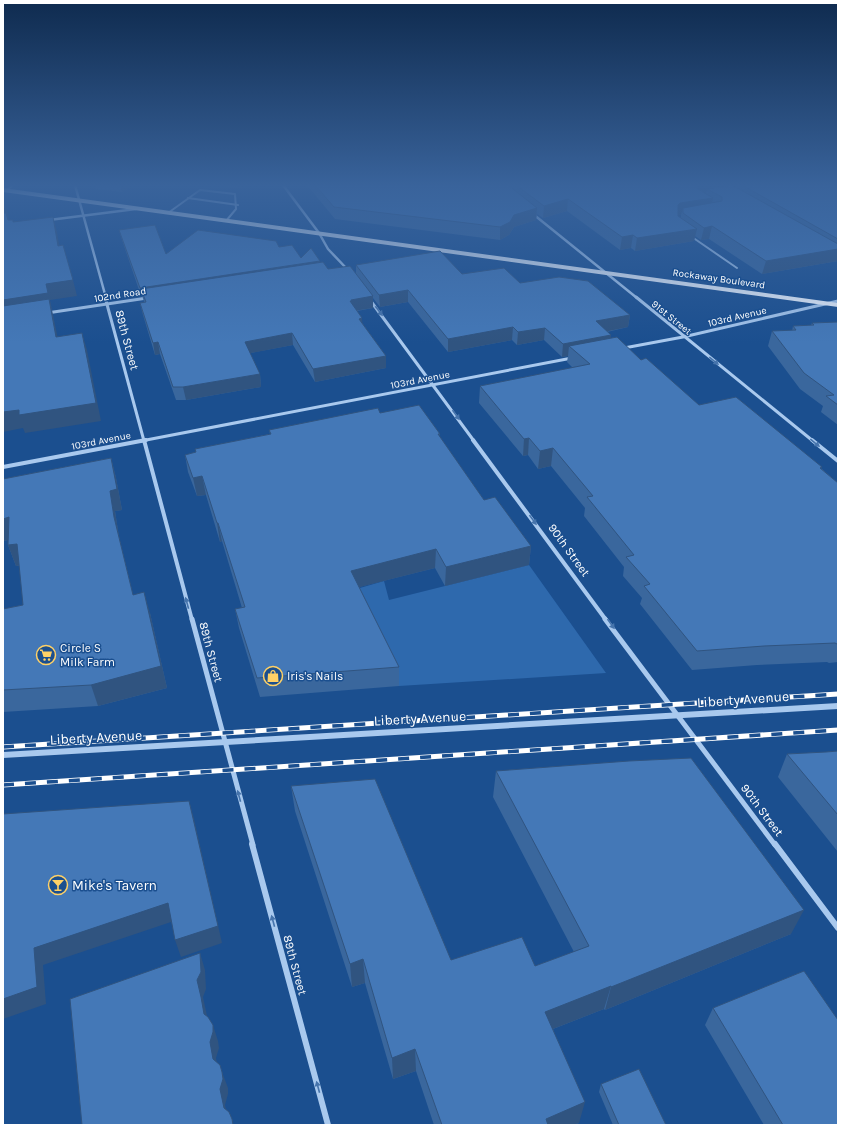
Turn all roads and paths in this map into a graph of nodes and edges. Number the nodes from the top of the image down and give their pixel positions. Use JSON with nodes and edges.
{"nodes":[{"id":1,"x":89,"y":238,"type":"edge"},
{"id":2,"x":322,"y":238,"type":"edge"},
{"id":3,"x":353,"y":238,"type":"edge"},
{"id":4,"x":562,"y":238,"type":"edge"},
{"id":5,"x":694,"y":238,"type":"edge"},
{"id":6,"x":452,"y":251,"type":"junction"},
{"id":7,"x":431,"y":254,"type":"edge"},
{"id":8,"x":347,"y":268,"type":"junction"},
{"id":9,"x":352,"y":268,"type":"edge"},
{"id":10,"x":737,"y":268,"type":"dead end"},
{"id":11,"x":340,"y":270,"type":"edge"},
{"id":12,"x":605,"y":273,"type":"junction"},
{"id":13,"x":352,"y":275,"type":"edge"},
{"id":14,"x":366,"y":294,"type":"edge"},
{"id":15,"x":149,"y":297,"type":"edge"},
{"id":16,"x":838,"y":301,"type":"edge"},
{"id":17,"x":827,"y":303,"type":"junction"},
{"id":18,"x":107,"y":304,"type":"junction"},
{"id":19,"x":838,"y":305,"type":"edge"},
{"id":20,"x":42,"y":314,"type":"edge"},
{"id":21,"x":684,"y":337,"type":"junction"},
{"id":22,"x":617,"y":350,"type":"edge"},
{"id":23,"x":579,"y":357,"type":"edge"},
{"id":24,"x":434,"y":385,"type":"junction"},
{"id":25,"x":143,"y":440,"type":"junction"},
{"id":26,"x":838,"y":461,"type":"edge"},
{"id":27,"x":3,"y":467,"type":"edge"},
{"id":28,"x":838,"y":706,"type":"edge"},
{"id":29,"x":678,"y":716,"type":"junction"},
{"id":30,"x":224,"y":743,"type":"junction"},
{"id":31,"x":3,"y":756,"type":"edge"},
{"id":32,"x":838,"y":928,"type":"edge"},
{"id":33,"x":328,"y":1125,"type":"edge"}],
"edges":[{"from":1,"to":18,"type":"street","name":"89th Street"},
{"from":2,"to":8,"type":"street"},
{"from":3,"to":6,"type":"main road","name":"Rockaway Boulevard"},
{"from":4,"to":12,"type":"street","name":"91st Street"},
{"from":5,"to":10,"type":"lane"},
{"from":6,"to":7,"type":"street"},
{"from":6,"to":12,"type":"main road","name":"Rockaway Boulevard"},
{"from":8,"to":9,"type":"street"},
{"from":8,"to":11,"type":"street"},
{"from":8,"to":13,"type":"street"},
{"from":12,"to":17,"type":"main road","name":"Rockaway Boulevard"},
{"from":12,"to":21,"type":"street","name":"91st Street"},
{"from":14,"to":24,"type":"street","name":"90th Street","one_way":true},
{"from":15,"to":18,"type":"street","name":"102nd Road"},
{"from":16,"to":17,"type":"street","name":"103rd Avenue"},
{"from":17,"to":19,"type":"main road","name":"Rockaway Boulevard"},
{"from":17,"to":21,"type":"street","name":"103rd Avenue"},
{"from":18,"to":20,"type":"street","name":"102nd Road"},
{"from":18,"to":25,"type":"street","name":"89th Street"},
{"from":21,"to":22,"type":"street","name":"103rd Avenue"},
{"from":21,"to":26,"type":"street","name":"91st Street","one_way":true},
{"from":23,"to":24,"type":"street","name":"103rd Avenue"},
{"from":24,"to":25,"type":"street","name":"103rd Avenue"},
{"from":24,"to":29,"type":"street","name":"90th Street","one_way":true},
{"from":25,"to":27,"type":"street","name":"103rd Avenue"},
{"from":30,"to":25,"type":"street","name":"89th Street","one_way":true},
{"from":28,"to":29,"type":"street","name":"Liberty Avenue"},
{"from":29,"to":30,"type":"street","name":"Liberty Avenue"},
{"from":29,"to":32,"type":"street","name":"90th Street"},
{"from":30,"to":31,"type":"street","name":"Liberty Avenue"},
{"from":33,"to":30,"type":"street","name":"89th Street","one_way":true}]}
